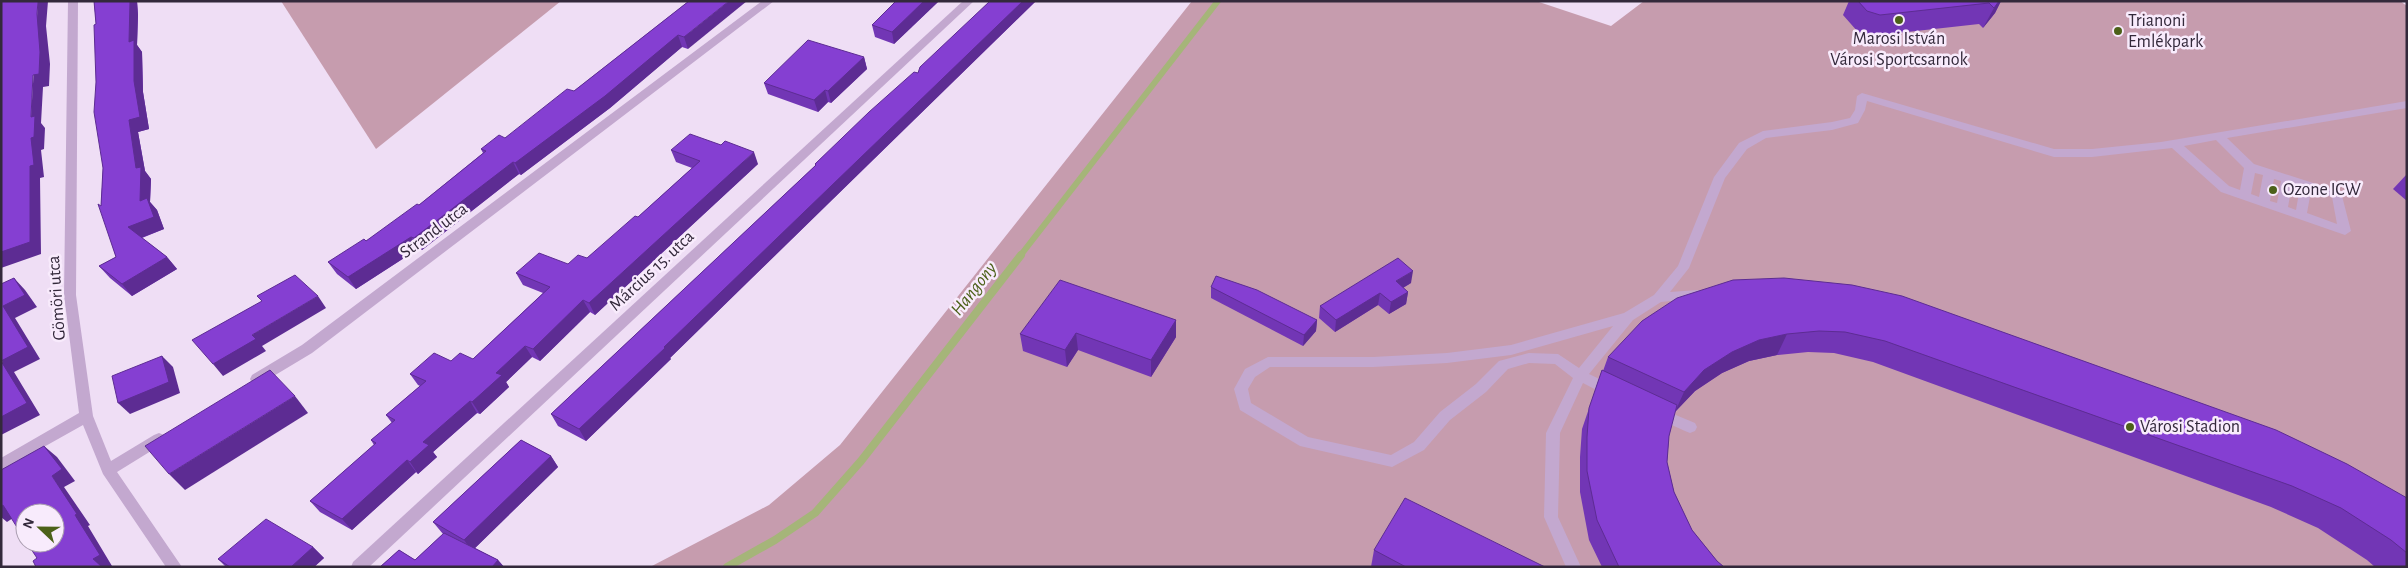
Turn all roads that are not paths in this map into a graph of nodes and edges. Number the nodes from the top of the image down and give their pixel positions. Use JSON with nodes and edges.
{"nodes":[{"id":1,"x":74,"y":1,"type":"edge"},
{"id":2,"x":769,"y":1,"type":"edge"},
{"id":3,"x":969,"y":1,"type":"edge"},
{"id":4,"x":2407,"y":104,"type":"edge"},
{"id":5,"x":2219,"y":137,"type":"junction"},
{"id":6,"x":2174,"y":144,"type":"junction"},
{"id":7,"x":2250,"y":167,"type":"junction"},
{"id":8,"x":2269,"y":173,"type":"junction"},
{"id":9,"x":2287,"y":179,"type":"junction"},
{"id":10,"x":2306,"y":185,"type":"junction"},
{"id":11,"x":2246,"y":197,"type":"junction"},
{"id":12,"x":2264,"y":203,"type":"junction"},
{"id":13,"x":2282,"y":209,"type":"junction"},
{"id":14,"x":2301,"y":216,"type":"junction"},
{"id":15,"x":1708,"y":295,"type":"edge"},
{"id":16,"x":1658,"y":298,"type":"junction"},
{"id":17,"x":1628,"y":317,"type":"junction"},
{"id":18,"x":1580,"y":376,"type":"junction"},
{"id":19,"x":249,"y":384,"type":"edge"},
{"id":20,"x":1622,"y":396,"type":"edge"},
{"id":21,"x":1647,"y":408,"type":"edge"},
{"id":22,"x":86,"y":416,"type":"junction"},
{"id":23,"x":1690,"y":427,"type":"dead end"},
{"id":24,"x":166,"y":435,"type":"edge"},
{"id":25,"x":1,"y":465,"type":"edge"},
{"id":26,"x":108,"y":470,"type":"junction"},
{"id":27,"x":176,"y":567,"type":"edge"},
{"id":28,"x":358,"y":567,"type":"edge"},
{"id":29,"x":1574,"y":567,"type":"edge"}],
"edges":[{"from":1,"to":22,"type":"street","name":"Gömöri utca"},
{"from":2,"to":19,"type":"street","name":"Strand utca"},
{"from":3,"to":28,"type":"street","name":"Március 15. utca"},
{"from":4,"to":5,"type":"street"},
{"from":5,"to":6,"type":"street"},
{"from":5,"to":7,"type":"street"},
{"from":6,"to":11,"type":"street"},
{"from":6,"to":16,"type":"street"},
{"from":7,"to":8,"type":"street"},
{"from":7,"to":11,"type":"street"},
{"from":8,"to":9,"type":"street"},
{"from":8,"to":12,"type":"street"},
{"from":9,"to":10,"type":"street"},
{"from":9,"to":13,"type":"street"},
{"from":10,"to":14,"type":"street"},
{"from":10,"to":14,"type":"street"},
{"from":11,"to":12,"type":"street"},
{"from":12,"to":13,"type":"street"},
{"from":13,"to":14,"type":"street"},
{"from":15,"to":16,"type":"street"},
{"from":16,"to":17,"type":"street"},
{"from":17,"to":18,"type":"street"},
{"from":17,"to":18,"type":"street"},
{"from":18,"to":20,"type":"street"},
{"from":18,"to":29,"type":"street"},
{"from":21,"to":23,"type":"street"},
{"from":22,"to":25,"type":"street"},
{"from":22,"to":26,"type":"street","name":"Gömöri utca"},
{"from":24,"to":26,"type":"street"},
{"from":26,"to":27,"type":"street","name":"Gömöri utca"}]}
